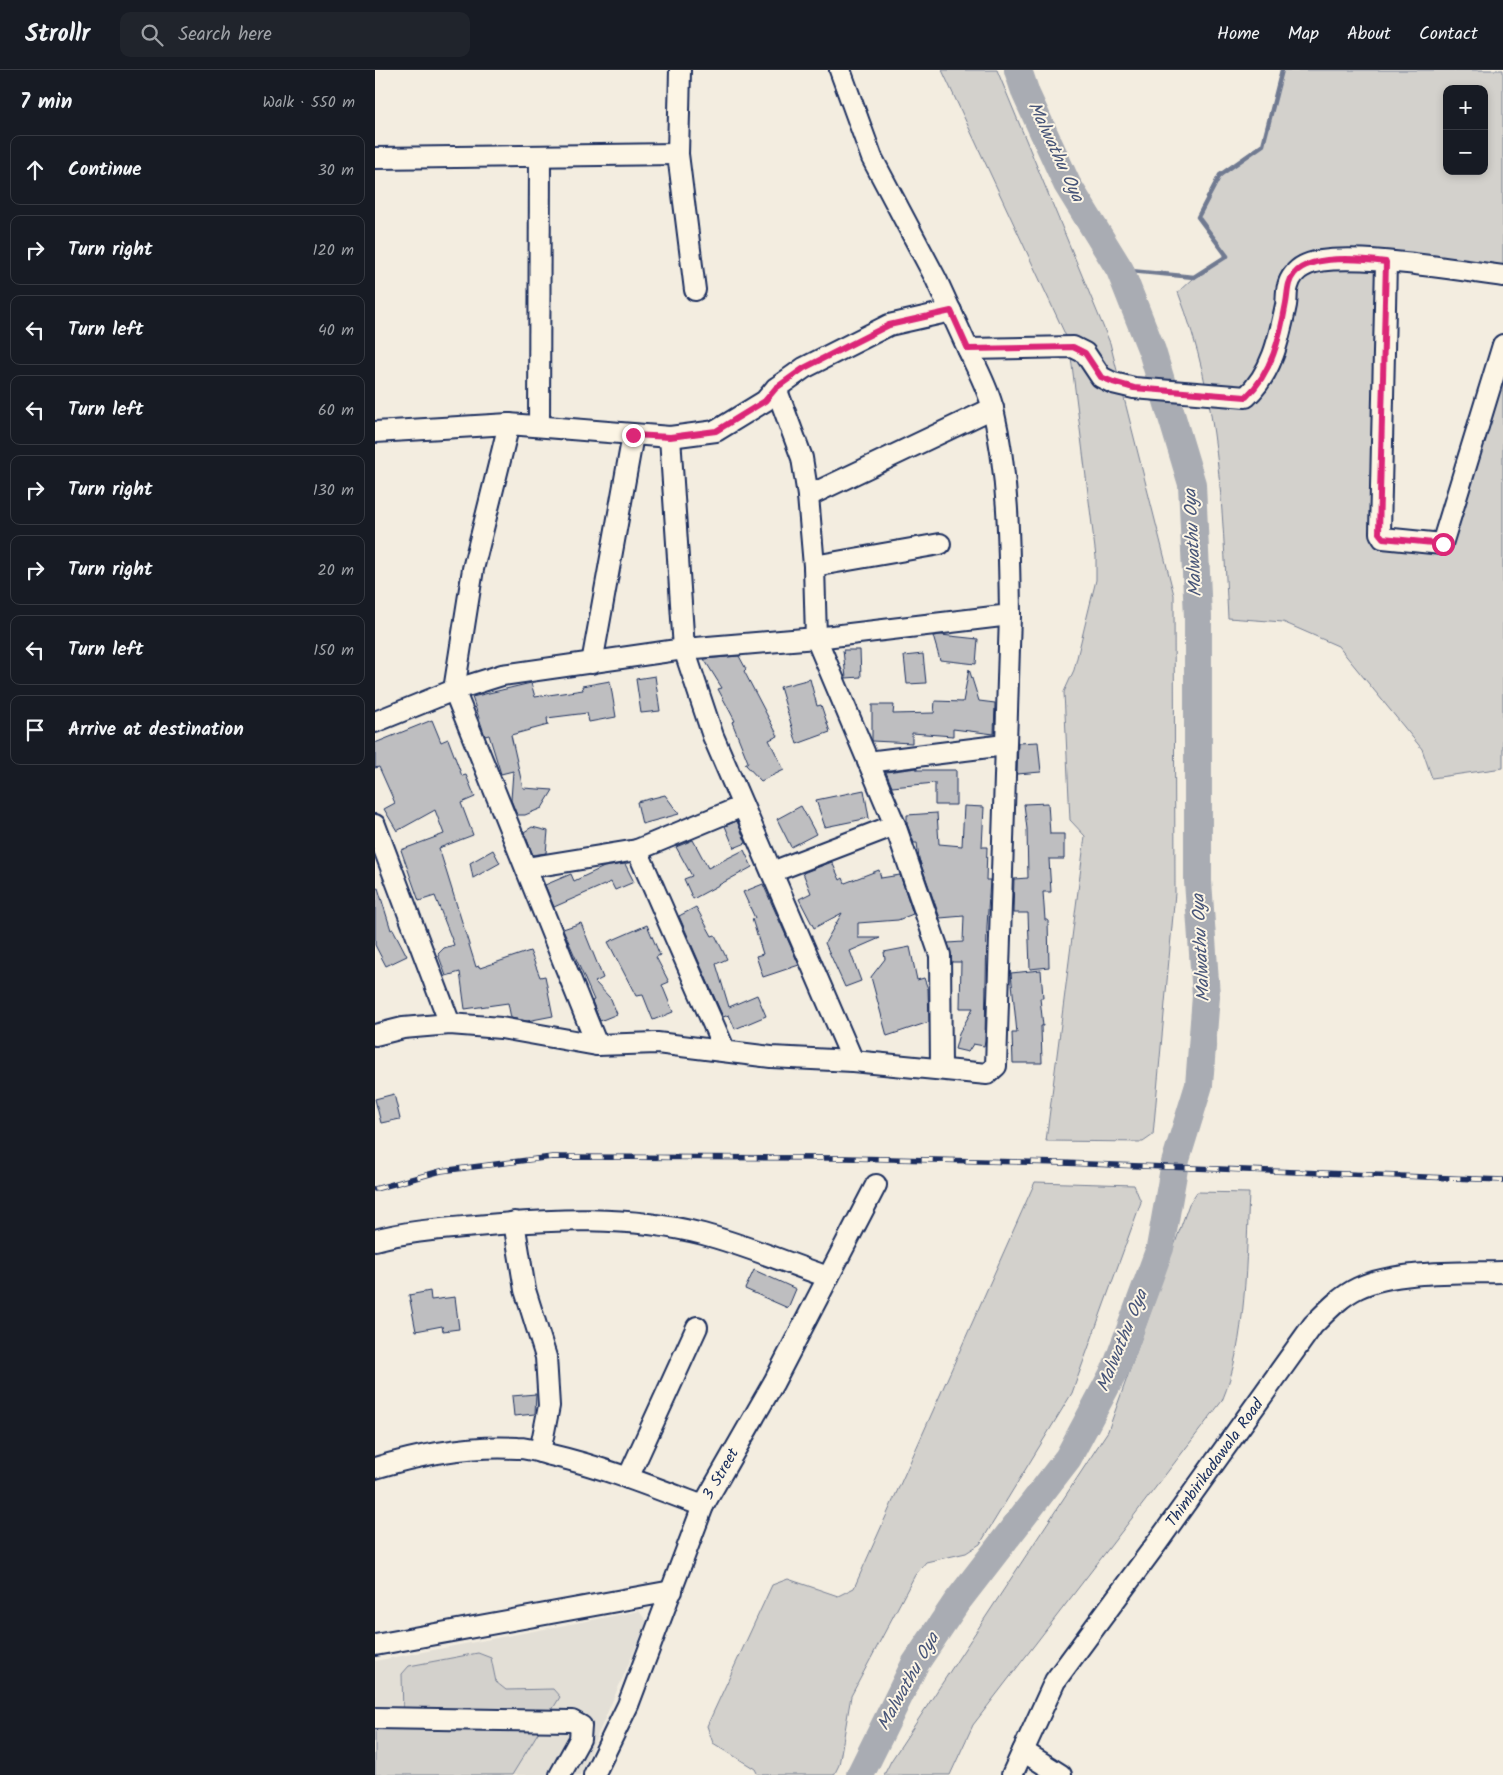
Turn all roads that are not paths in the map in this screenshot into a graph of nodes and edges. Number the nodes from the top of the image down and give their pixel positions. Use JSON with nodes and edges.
{"nodes":[{"id":1,"x":680,"y":70,"type":"edge"},
{"id":2,"x":840,"y":70,"type":"edge"},
{"id":3,"x":678,"y":154,"type":"junction"},
{"id":4,"x":540,"y":156,"type":"junction"},
{"id":5,"x":375,"y":158,"type":"edge"},
{"id":6,"x":1386,"y":262,"type":"junction"},
{"id":7,"x":1503,"y":276,"type":"edge"},
{"id":8,"x":695,"y":290,"type":"dead end"},
{"id":9,"x":951,"y":311,"type":"junction"},
{"id":10,"x":1503,"y":345,"type":"edge"},
{"id":11,"x":968,"y":349,"type":"junction"},
{"id":12,"x":776,"y":388,"type":"junction"},
{"id":13,"x":993,"y":408,"type":"junction"},
{"id":14,"x":509,"y":424,"type":"junction"},
{"id":15,"x":539,"y":426,"type":"junction"},
{"id":16,"x":375,"y":432,"type":"edge"},
{"id":17,"x":633,"y":435,"type":"junction"},
{"id":18,"x":670,"y":437,"type":"junction"},
{"id":19,"x":808,"y":496,"type":"junction"},
{"id":20,"x":940,"y":544,"type":"dead end"},
{"id":21,"x":814,"y":566,"type":"junction"},
{"id":22,"x":1010,"y":615,"type":"junction"},
{"id":23,"x":815,"y":638,"type":"junction"},
{"id":24,"x":684,"y":649,"type":"junction"},
{"id":25,"x":592,"y":663,"type":"junction"},
{"id":26,"x":454,"y":690,"type":"junction"},
{"id":27,"x":375,"y":722,"type":"edge"},
{"id":28,"x":1005,"y":745,"type":"junction"},
{"id":29,"x":868,"y":762,"type":"junction"},
{"id":30,"x":743,"y":806,"type":"junction"},
{"id":31,"x":375,"y":825,"type":"edge"},
{"id":32,"x":895,"y":825,"type":"junction"},
{"id":33,"x":637,"y":850,"type":"junction"},
{"id":34,"x":526,"y":868,"type":"junction"},
{"id":35,"x":772,"y":872,"type":"junction"},
{"id":36,"x":450,"y":1024,"type":"junction"},
{"id":37,"x":375,"y":1035,"type":"edge"},
{"id":38,"x":597,"y":1045,"type":"junction"},
{"id":39,"x":725,"y":1051,"type":"junction"},
{"id":40,"x":853,"y":1061,"type":"junction"},
{"id":41,"x":941,"y":1068,"type":"junction"},
{"id":42,"x":876,"y":1185,"type":"dead end"},
{"id":43,"x":514,"y":1222,"type":"junction"},
{"id":44,"x":375,"y":1240,"type":"edge"},
{"id":45,"x":1503,"y":1272,"type":"edge"},
{"id":46,"x":828,"y":1277,"type":"junction"},
{"id":47,"x":697,"y":1327,"type":"dead end"},
{"id":48,"x":540,"y":1452,"type":"junction"},
{"id":49,"x":375,"y":1468,"type":"edge"},
{"id":50,"x":628,"y":1478,"type":"junction"},
{"id":51,"x":703,"y":1506,"type":"junction"},
{"id":52,"x":673,"y":1591,"type":"junction"},
{"id":53,"x":375,"y":1645,"type":"edge"},
{"id":54,"x":375,"y":1718,"type":"edge"},
{"id":55,"x":1023,"y":1751,"type":"junction"},
{"id":56,"x":559,"y":1775,"type":"edge"},
{"id":57,"x":594,"y":1775,"type":"edge"},
{"id":58,"x":1012,"y":1775,"type":"edge"},
{"id":59,"x":1061,"y":1775,"type":"edge"}],
"edges":[{"from":1,"to":3,"type":"street"},
{"from":2,"to":9,"type":"street"},
{"from":3,"to":4,"type":"street"},
{"from":3,"to":8,"type":"street"},
{"from":4,"to":5,"type":"street"},
{"from":4,"to":15,"type":"street"},
{"from":6,"to":7,"type":"street"},
{"from":6,"to":10,"type":"street"},
{"from":6,"to":11,"type":"street"},
{"from":9,"to":11,"type":"street"},
{"from":9,"to":12,"type":"street"},
{"from":11,"to":13,"type":"street"},
{"from":12,"to":18,"type":"street"},
{"from":12,"to":19,"type":"street"},
{"from":13,"to":19,"type":"street"},
{"from":13,"to":22,"type":"street"},
{"from":14,"to":15,"type":"street"},
{"from":14,"to":16,"type":"street"},
{"from":14,"to":26,"type":"street"},
{"from":15,"to":17,"type":"street"},
{"from":17,"to":18,"type":"street"},
{"from":17,"to":25,"type":"street"},
{"from":18,"to":24,"type":"street"},
{"from":19,"to":21,"type":"street"},
{"from":20,"to":21,"type":"street"},
{"from":21,"to":23,"type":"street"},
{"from":22,"to":23,"type":"street"},
{"from":22,"to":28,"type":"street"},
{"from":23,"to":24,"type":"street"},
{"from":23,"to":29,"type":"street"},
{"from":24,"to":25,"type":"street"},
{"from":24,"to":30,"type":"street"},
{"from":25,"to":26,"type":"street"},
{"from":26,"to":27,"type":"street"},
{"from":26,"to":34,"type":"street"},
{"from":28,"to":29,"type":"street"},
{"from":28,"to":41,"type":"street"},
{"from":29,"to":32,"type":"street"},
{"from":30,"to":33,"type":"street"},
{"from":30,"to":35,"type":"street"},
{"from":31,"to":36,"type":"street"},
{"from":32,"to":35,"type":"street"},
{"from":32,"to":41,"type":"street"},
{"from":33,"to":34,"type":"street"},
{"from":33,"to":39,"type":"street"},
{"from":34,"to":38,"type":"street"},
{"from":35,"to":40,"type":"street"},
{"from":36,"to":37,"type":"street"},
{"from":36,"to":38,"type":"street"},
{"from":38,"to":39,"type":"street"},
{"from":39,"to":40,"type":"street"},
{"from":40,"to":41,"type":"street"},
{"from":42,"to":46,"type":"street","name":"3 Street"},
{"from":43,"to":44,"type":"street"},
{"from":43,"to":46,"type":"street"},
{"from":43,"to":48,"type":"street"},
{"from":45,"to":55,"type":"street","name":"Thimbirikadawala Road"},
{"from":46,"to":51,"type":"street","name":"3 Street"},
{"from":47,"to":50,"type":"street"},
{"from":48,"to":49,"type":"street"},
{"from":48,"to":50,"type":"street"},
{"from":50,"to":51,"type":"street"},
{"from":51,"to":52,"type":"street","name":"3 Street"},
{"from":52,"to":53,"type":"street"},
{"from":52,"to":57,"type":"street","name":"3 Street"},
{"from":54,"to":56,"type":"street"},
{"from":55,"to":58,"type":"street","name":"Thimbirikadawala Road"},
{"from":55,"to":59,"type":"street"}]}
